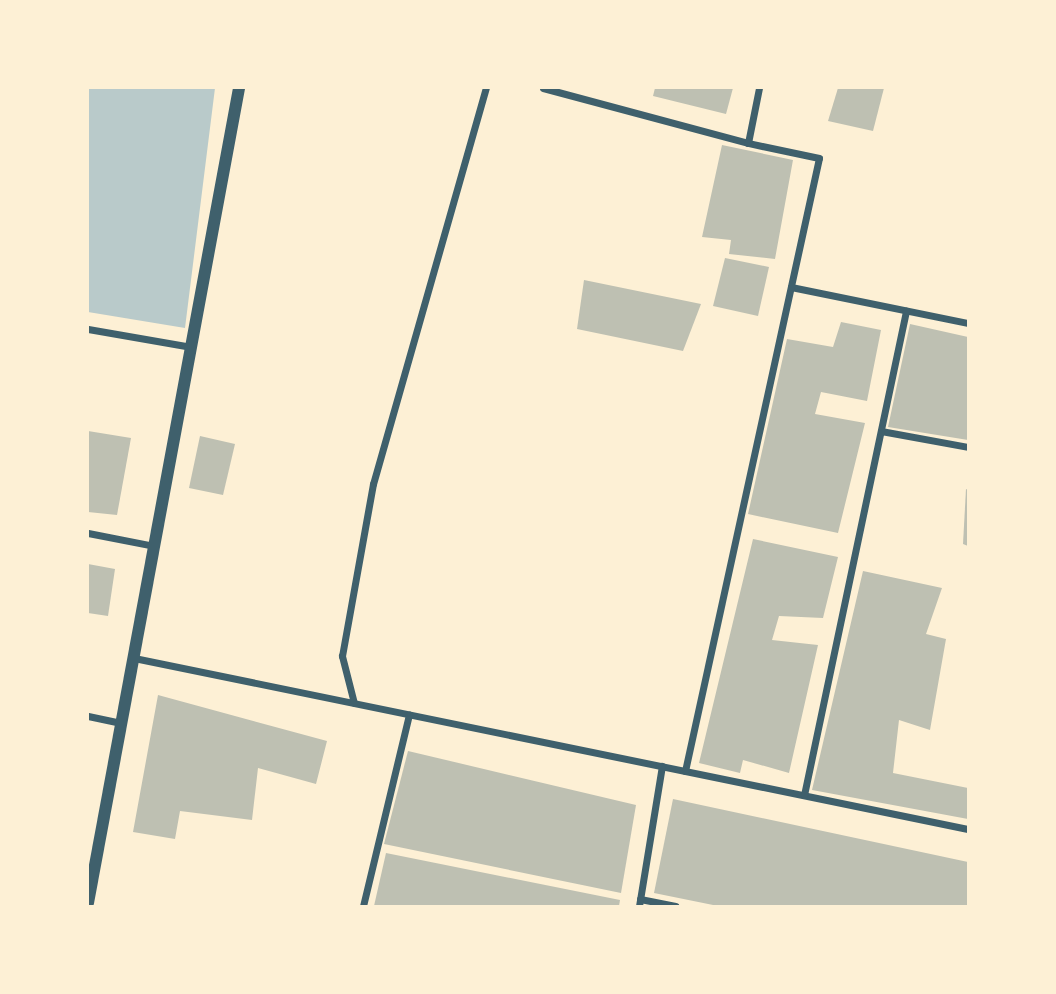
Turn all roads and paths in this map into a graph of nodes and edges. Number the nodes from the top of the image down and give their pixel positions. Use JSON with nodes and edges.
{"nodes":[{"id":1,"x":239,"y":88,"type":"edge"},
{"id":2,"x":486,"y":88,"type":"edge"},
{"id":3,"x":543,"y":88,"type":"edge"},
{"id":4,"x":760,"y":88,"type":"edge"},
{"id":5,"x":748,"y":143,"type":"junction"},
{"id":6,"x":791,"y":287,"type":"junction"},
{"id":7,"x":906,"y":311,"type":"junction"},
{"id":8,"x":968,"y":323,"type":"edge"},
{"id":9,"x":88,"y":330,"type":"edge"},
{"id":10,"x":191,"y":347,"type":"junction"},
{"id":11,"x":881,"y":431,"type":"junction"},
{"id":12,"x":968,"y":447,"type":"edge"},
{"id":13,"x":88,"y":533,"type":"edge"},
{"id":14,"x":155,"y":546,"type":"junction"},
{"id":15,"x":134,"y":657,"type":"junction"},
{"id":16,"x":354,"y":703,"type":"junction"},
{"id":17,"x":409,"y":714,"type":"junction"},
{"id":18,"x":88,"y":716,"type":"edge"},
{"id":19,"x":122,"y":723,"type":"junction"},
{"id":20,"x":662,"y":766,"type":"junction"},
{"id":21,"x":685,"y":771,"type":"junction"},
{"id":22,"x":804,"y":795,"type":"junction"},
{"id":23,"x":968,"y":829,"type":"edge"},
{"id":24,"x":88,"y":903,"type":"edge"},
{"id":25,"x":640,"y":903,"type":"edge"},
{"id":26,"x":363,"y":906,"type":"edge"},
{"id":27,"x":675,"y":906,"type":"edge"}],
"edges":[{"from":1,"to":10,"type":"street"},
{"from":2,"to":16,"type":"street"},
{"from":3,"to":5,"type":"street"},
{"from":4,"to":5,"type":"street"},
{"from":5,"to":6,"type":"street"},
{"from":6,"to":7,"type":"street"},
{"from":6,"to":21,"type":"street"},
{"from":7,"to":8,"type":"street"},
{"from":7,"to":11,"type":"street"},
{"from":9,"to":10,"type":"street"},
{"from":10,"to":14,"type":"street"},
{"from":11,"to":12,"type":"street"},
{"from":11,"to":22,"type":"street"},
{"from":13,"to":14,"type":"street"},
{"from":14,"to":15,"type":"street"},
{"from":15,"to":16,"type":"street"},
{"from":15,"to":19,"type":"street"},
{"from":16,"to":17,"type":"street"},
{"from":17,"to":20,"type":"street"},
{"from":17,"to":26,"type":"street"},
{"from":18,"to":19,"type":"street"},
{"from":19,"to":24,"type":"street"},
{"from":20,"to":21,"type":"street"},
{"from":20,"to":25,"type":"street"},
{"from":21,"to":22,"type":"street"},
{"from":22,"to":23,"type":"street"},
{"from":25,"to":27,"type":"street"}]}
